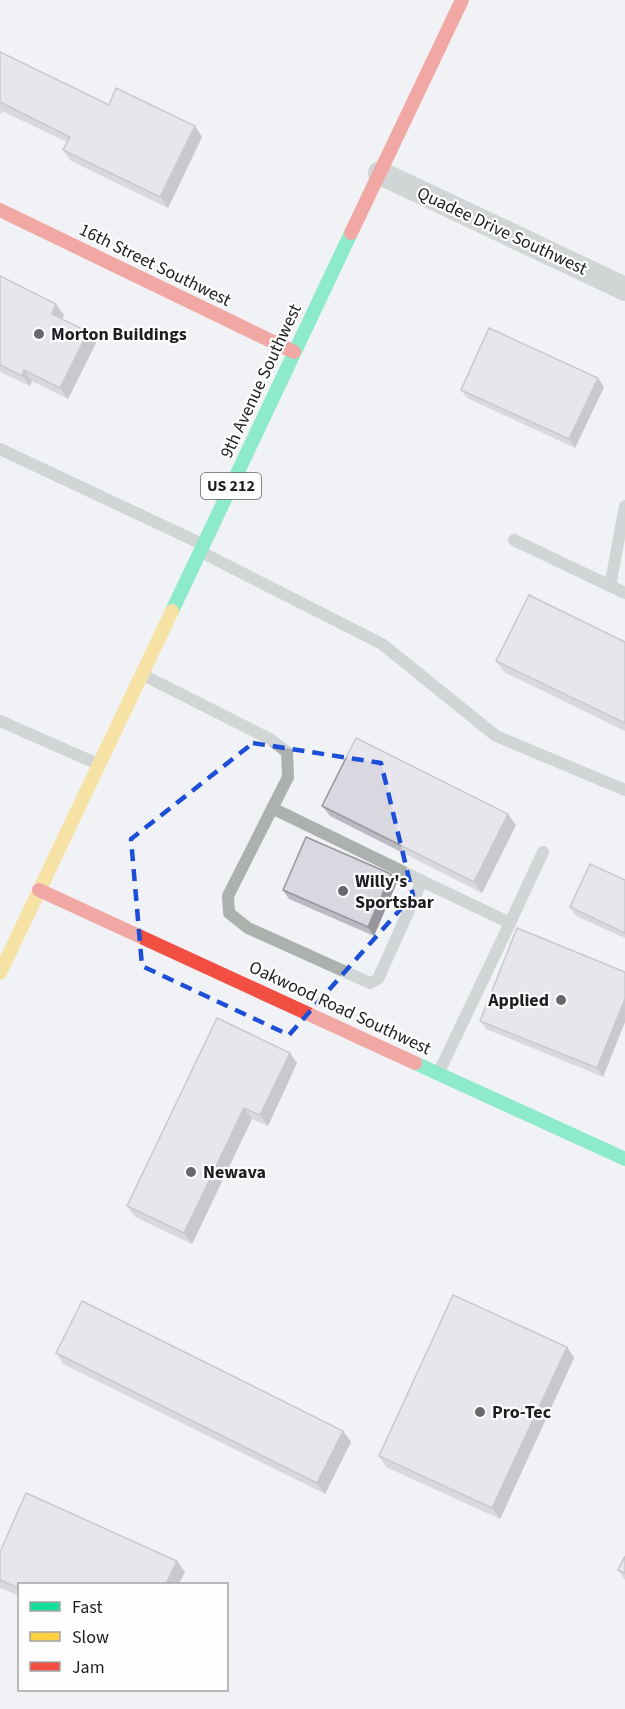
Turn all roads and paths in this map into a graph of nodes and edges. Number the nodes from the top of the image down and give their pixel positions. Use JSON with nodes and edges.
{"nodes":[{"id":1,"x":462,"y":0,"type":"edge"},
{"id":2,"x":380,"y":173,"type":"junction"},
{"id":3,"x":0,"y":210,"type":"edge"},
{"id":4,"x":625,"y":289,"type":"edge"},
{"id":5,"x":294,"y":352,"type":"junction"},
{"id":6,"x":0,"y":449,"type":"edge"},
{"id":7,"x":625,"y":506,"type":"edge"},
{"id":8,"x":514,"y":540,"type":"dead end"},
{"id":9,"x":201,"y":548,"type":"junction"},
{"id":10,"x":610,"y":586,"type":"junction"},
{"id":11,"x":625,"y":593,"type":"edge"},
{"id":12,"x":141,"y":674,"type":"junction"},
{"id":13,"x":0,"y":721,"type":"edge"},
{"id":14,"x":99,"y":765,"type":"junction"},
{"id":15,"x":625,"y":790,"type":"edge"},
{"id":16,"x":272,"y":808,"type":"junction"},
{"id":17,"x":543,"y":852,"type":"dead end"},
{"id":18,"x":422,"y":881,"type":"junction"},
{"id":19,"x":39,"y":890,"type":"junction"},
{"id":20,"x":510,"y":923,"type":"junction"},
{"id":21,"x":0,"y":973,"type":"edge"},
{"id":22,"x":438,"y":1073,"type":"junction"},
{"id":23,"x":625,"y":1159,"type":"edge"}],
"edges":[{"from":1,"to":2,"type":"main road","name":"9th Avenue Southwest","number":"US 212"},
{"from":2,"to":4,"type":"street","name":"Quadee Drive Southwest"},
{"from":2,"to":5,"type":"main road","name":"9th Avenue Southwest","number":"US 212"},
{"from":3,"to":5,"type":"main road","name":"16th Street Southwest"},
{"from":5,"to":9,"type":"main road","name":"9th Avenue Southwest","number":"US 212"},
{"from":6,"to":9,"type":"lane"},
{"from":7,"to":10,"type":"lane"},
{"from":8,"to":10,"type":"lane"},
{"from":9,"to":12,"type":"main road","name":"9th Avenue Southwest","number":"US 212"},
{"from":9,"to":15,"type":"lane"},
{"from":10,"to":11,"type":"lane"},
{"from":12,"to":14,"type":"main road","name":"9th Avenue Southwest","number":"US 212"},
{"from":12,"to":16,"type":"lane"},
{"from":13,"to":14,"type":"lane"},
{"from":14,"to":19,"type":"main road","name":"9th Avenue Southwest","number":"US 212"},
{"from":16,"to":18,"type":"lane"},
{"from":16,"to":18,"type":"lane"},
{"from":17,"to":20,"type":"lane"},
{"from":18,"to":20,"type":"lane"},
{"from":19,"to":21,"type":"main road","name":"9th Avenue Southwest","number":"US 212"},
{"from":19,"to":22,"type":"main road","name":"Oakwood Road Southwest"},
{"from":20,"to":22,"type":"lane"},
{"from":22,"to":23,"type":"main road","name":"Oakwood Road Southwest"}]}
